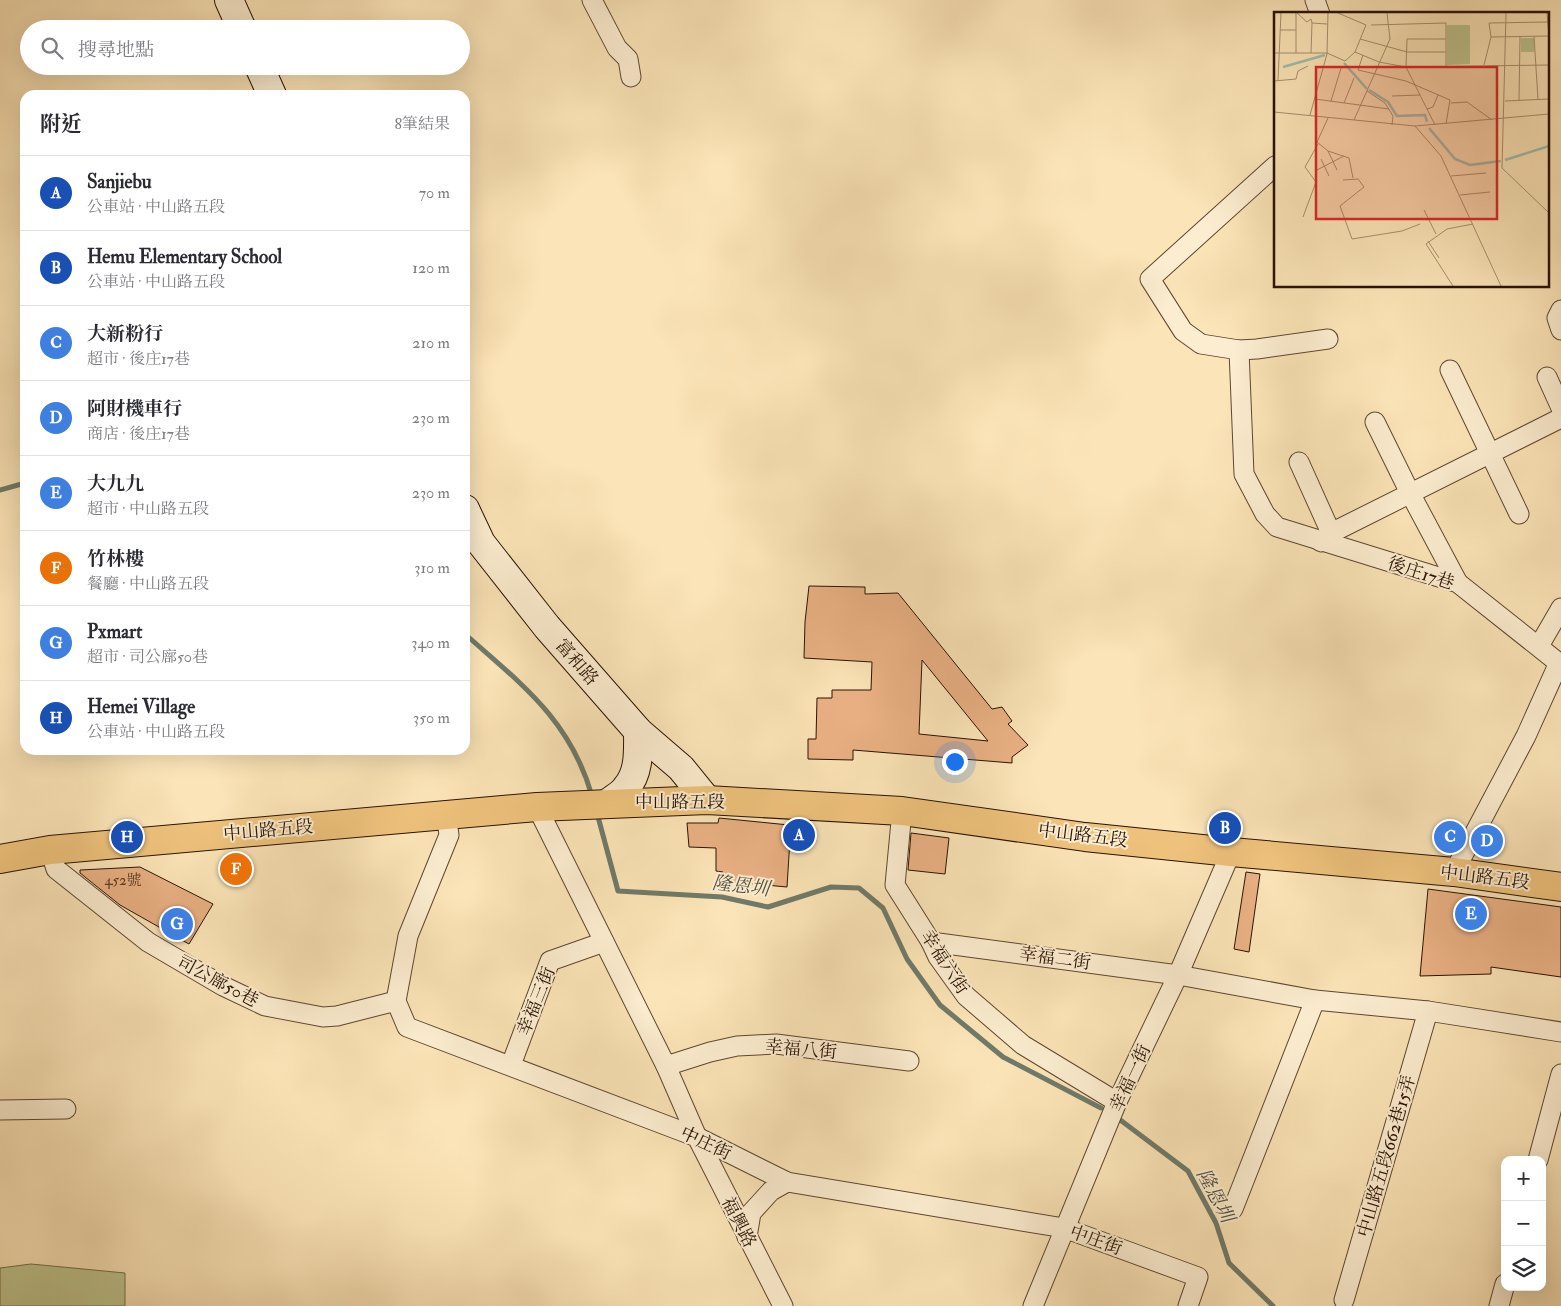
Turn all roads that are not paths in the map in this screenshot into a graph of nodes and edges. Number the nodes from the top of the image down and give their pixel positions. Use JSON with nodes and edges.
{"nodes":[{"id":1,"x":230,"y":0,"type":"edge"},
{"id":2,"x":592,"y":0,"type":"edge"},
{"id":3,"x":1315,"y":0,"type":"edge"},
{"id":4,"x":1319,"y":12,"type":"edge"},
{"id":5,"x":238,"y":20,"type":"edge"},
{"id":6,"x":263,"y":75,"type":"edge"},
{"id":7,"x":631,"y":77,"type":"dead end"},
{"id":8,"x":270,"y":90,"type":"edge"},
{"id":9,"x":1274,"y":167,"type":"edge"},
{"id":10,"x":1561,"y":310,"type":"edge"},
{"id":11,"x":1561,"y":330,"type":"edge"},
{"id":12,"x":1328,"y":338,"type":"dead end"},
{"id":13,"x":1239,"y":350,"type":"junction"},
{"id":14,"x":1450,"y":370,"type":"dead end"},
{"id":15,"x":1547,"y":377,"type":"dead end"},
{"id":16,"x":1561,"y":408,"type":"edge"},
{"id":17,"x":1561,"y":418,"type":"edge"},
{"id":18,"x":1375,"y":422,"type":"dead end"},
{"id":19,"x":1489,"y":454,"type":"junction"},
{"id":20,"x":1298,"y":462,"type":"dead end"},
{"id":21,"x":1410,"y":493,"type":"junction"},
{"id":22,"x":1519,"y":514,"type":"dead end"},
{"id":23,"x":470,"y":520,"type":"edge"},
{"id":24,"x":1326,"y":537,"type":"junction"},
{"id":25,"x":1458,"y":583,"type":"junction"},
{"id":26,"x":1561,"y":608,"type":"edge"},
{"id":27,"x":1539,"y":646,"type":"junction"},
{"id":28,"x":638,"y":731,"type":"junction"},
{"id":29,"x":707,"y":800,"type":"junction"},
{"id":30,"x":606,"y":803,"type":"junction"},
{"id":31,"x":537,"y":807,"type":"junction"},
{"id":32,"x":902,"y":811,"type":"junction"},
{"id":33,"x":446,"y":814,"type":"junction"},
{"id":34,"x":50,"y":850,"type":"junction"},
{"id":35,"x":1231,"y":852,"type":"junction"},
{"id":36,"x":0,"y":859,"type":"edge"},
{"id":37,"x":1454,"y":872,"type":"junction"},
{"id":38,"x":1561,"y":887,"type":"edge"},
{"id":39,"x":604,"y":942,"type":"junction"},
{"id":40,"x":931,"y":942,"type":"junction"},
{"id":41,"x":1178,"y":975,"type":"junction"},
{"id":42,"x":1315,"y":1000,"type":"junction"},
{"id":43,"x":396,"y":1001,"type":"junction"},
{"id":44,"x":1428,"y":1011,"type":"junction"},
{"id":45,"x":1561,"y":1032,"type":"edge"},
{"id":46,"x":909,"y":1061,"type":"dead end"},
{"id":47,"x":511,"y":1066,"type":"junction"},
{"id":48,"x":666,"y":1066,"type":"junction"},
{"id":49,"x":1561,"y":1074,"type":"edge"},
{"id":50,"x":1117,"y":1102,"type":"junction"},
{"id":51,"x":66,"y":1109,"type":"dead end"},
{"id":52,"x":0,"y":1110,"type":"edge"},
{"id":53,"x":697,"y":1137,"type":"junction"},
{"id":54,"x":1539,"y":1156,"type":"edge"},
{"id":55,"x":787,"y":1182,"type":"junction"},
{"id":56,"x":1233,"y":1209,"type":"dead end"},
{"id":57,"x":1064,"y":1228,"type":"junction"},
{"id":58,"x":747,"y":1238,"type":"junction"},
{"id":59,"x":1503,"y":1291,"type":"edge"},
{"id":60,"x":1344,"y":1300,"type":"dead end"},
{"id":61,"x":775,"y":1306,"type":"edge"},
{"id":62,"x":783,"y":1306,"type":"edge"},
{"id":63,"x":1033,"y":1306,"type":"edge"},
{"id":64,"x":1188,"y":1306,"type":"edge"},
{"id":65,"x":1499,"y":1306,"type":"edge"}],
"edges":[{"from":1,"to":5,"type":"street"},
{"from":2,"to":7,"type":"street"},
{"from":3,"to":4,"type":"street"},
{"from":6,"to":8,"type":"street"},
{"from":9,"to":13,"type":"street"},
{"from":10,"to":11,"type":"street"},
{"from":12,"to":13,"type":"street"},
{"from":13,"to":24,"type":"street","name":"後庄17巷"},
{"from":14,"to":19,"type":"street"},
{"from":15,"to":16,"type":"street"},
{"from":17,"to":19,"type":"street"},
{"from":18,"to":21,"type":"street"},
{"from":19,"to":21,"type":"street"},
{"from":19,"to":22,"type":"street"},
{"from":20,"to":24,"type":"street"},
{"from":21,"to":24,"type":"street"},
{"from":21,"to":25,"type":"street"},
{"from":23,"to":28,"type":"street","name":"富和路"},
{"from":24,"to":25,"type":"street","name":"後庄17巷"},
{"from":25,"to":27,"type":"street","name":"後庄17巷"},
{"from":26,"to":27,"type":"street"},
{"from":27,"to":37,"type":"street","name":"後庄17巷"},
{"from":28,"to":29,"type":"street","name":"富和路"},
{"from":28,"to":30,"type":"street"},
{"from":29,"to":30,"type":"main road","name":"中山路五段"},
{"from":29,"to":32,"type":"main road","name":"中山路五段"},
{"from":30,"to":31,"type":"main road","name":"中山路五段"},
{"from":31,"to":33,"type":"main road","name":"中山路五段"},
{"from":31,"to":39,"type":"street","name":"福興路"},
{"from":32,"to":35,"type":"main road","name":"中山路五段"},
{"from":32,"to":40,"type":"street","name":"幸福六街"},
{"from":33,"to":34,"type":"main road","name":"中山路五段"},
{"from":33,"to":43,"type":"street"},
{"from":34,"to":36,"type":"main road","name":"中山路五段"},
{"from":34,"to":43,"type":"street","name":"司公廍50巷"},
{"from":35,"to":37,"type":"main road","name":"中山路五段"},
{"from":35,"to":41,"type":"street","name":"幸福一街"},
{"from":37,"to":38,"type":"main road","name":"中山路五段"},
{"from":39,"to":47,"type":"street","name":"幸福三街"},
{"from":39,"to":48,"type":"street","name":"福興路"},
{"from":40,"to":41,"type":"street","name":"幸福二街"},
{"from":40,"to":50,"type":"street","name":"幸福六街"},
{"from":41,"to":42,"type":"street"},
{"from":41,"to":50,"type":"street","name":"幸福一街"},
{"from":42,"to":44,"type":"street"},
{"from":42,"to":56,"type":"street"},
{"from":43,"to":47,"type":"street","name":"中庄街"},
{"from":44,"to":45,"type":"street"},
{"from":44,"to":60,"type":"street","name":"中山路五段662巷15弄"},
{"from":46,"to":48,"type":"street","name":"幸福八街"},
{"from":47,"to":53,"type":"street","name":"中庄街"},
{"from":48,"to":53,"type":"street","name":"福興路"},
{"from":49,"to":54,"type":"street"},
{"from":50,"to":57,"type":"street","name":"幸福一街"},
{"from":51,"to":52,"type":"street"},
{"from":53,"to":55,"type":"street","name":"中庄街"},
{"from":53,"to":58,"type":"street","name":"福興路"},
{"from":55,"to":57,"type":"street","name":"中庄街"},
{"from":55,"to":58,"type":"street"},
{"from":57,"to":63,"type":"street","name":"幸福一街"},
{"from":57,"to":64,"type":"street","name":"中庄街"},
{"from":58,"to":62,"type":"street","name":"福興路"},
{"from":59,"to":65,"type":"street"},
{"from":61,"to":62,"type":"street"}]}
